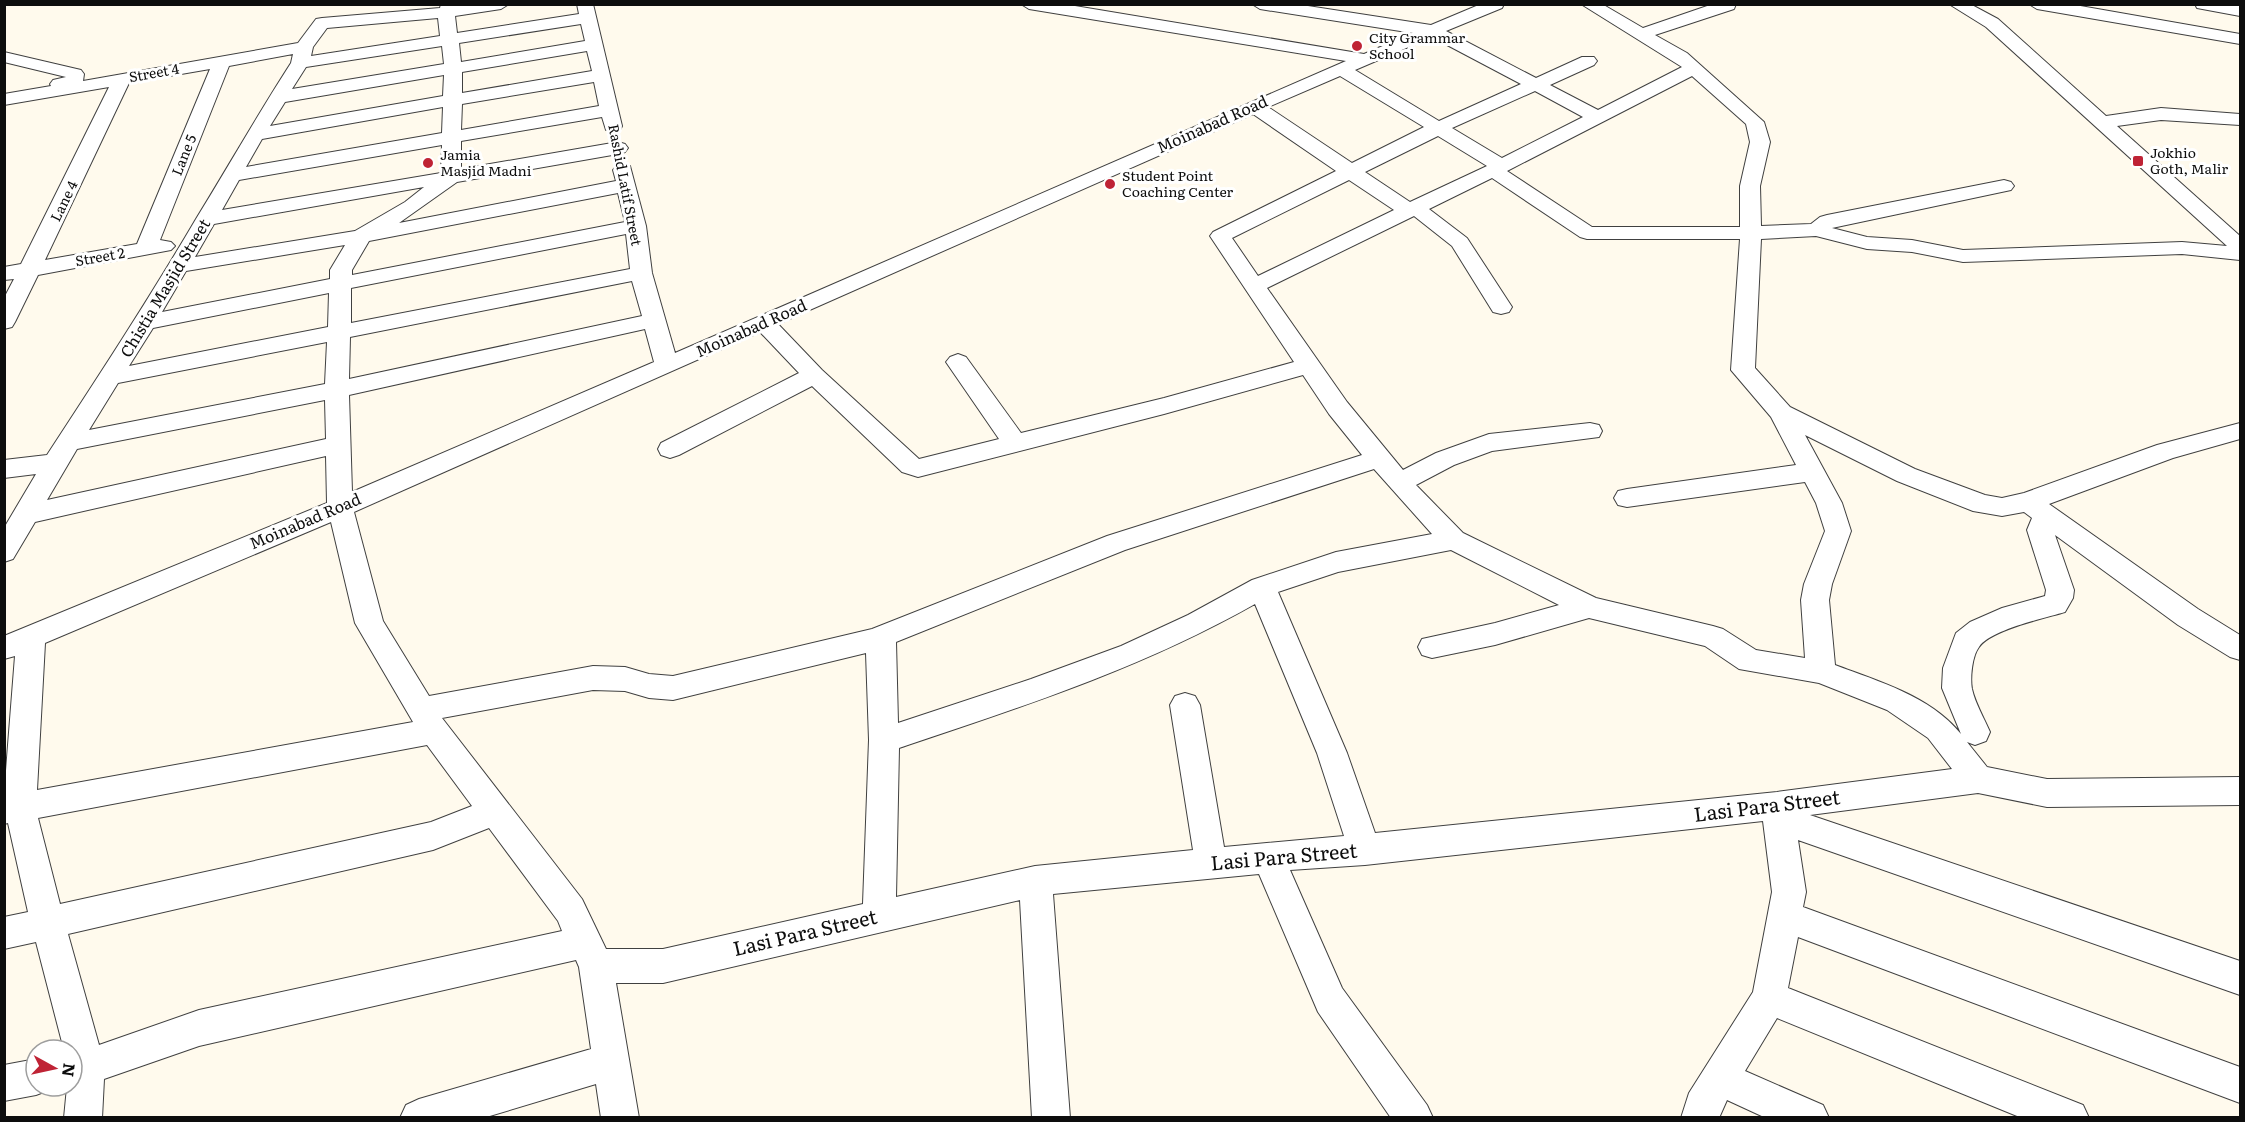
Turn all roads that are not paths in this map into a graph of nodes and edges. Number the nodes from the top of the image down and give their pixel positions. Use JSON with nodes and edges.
{"nodes":[{"id":1,"x":501,"y":4,"type":"edge"},
{"id":2,"x":1029,"y":4,"type":"edge"},
{"id":3,"x":1260,"y":4,"type":"edge"},
{"id":4,"x":1497,"y":4,"type":"edge"},
{"id":5,"x":1589,"y":4,"type":"edge"},
{"id":6,"x":1957,"y":4,"type":"edge"},
{"id":7,"x":2037,"y":4,"type":"edge"},
{"id":8,"x":2203,"y":4,"type":"edge"},
{"id":9,"x":1728,"y":5,"type":"edge"},
{"id":10,"x":448,"y":8,"type":"edge"},
{"id":11,"x":2240,"y":8,"type":"edge"},
{"id":12,"x":587,"y":11,"type":"edge"},
{"id":13,"x":322,"y":14,"type":"edge"},
{"id":14,"x":1433,"y":31,"type":"junction"},
{"id":15,"x":1641,"y":34,"type":"junction"},
{"id":16,"x":449,"y":38,"type":"junction"},
{"id":17,"x":2241,"y":39,"type":"edge"},
{"id":18,"x":594,"y":45,"type":"junction"},
{"id":19,"x":302,"y":55,"type":"junction"},
{"id":20,"x":4,"y":57,"type":"edge"},
{"id":21,"x":1365,"y":59,"type":"junction"},
{"id":22,"x":222,"y":61,"type":"junction"},
{"id":23,"x":1588,"y":61,"type":"dead end"},
{"id":24,"x":453,"y":69,"type":"junction"},
{"id":25,"x":1341,"y":69,"type":"junction"},
{"id":26,"x":1692,"y":69,"type":"junction"},
{"id":27,"x":601,"y":75,"type":"junction"},
{"id":28,"x":122,"y":79,"type":"junction"},
{"id":29,"x":74,"y":81,"type":"junction"},
{"id":30,"x":1536,"y":84,"type":"junction"},
{"id":31,"x":279,"y":97,"type":"junction"},
{"id":32,"x":452,"y":101,"type":"junction"},
{"id":33,"x":7,"y":102,"type":"edge"},
{"id":34,"x":1254,"y":106,"type":"junction"},
{"id":35,"x":610,"y":110,"type":"junction"},
{"id":36,"x":1598,"y":117,"type":"junction"},
{"id":37,"x":2241,"y":119,"type":"edge"},
{"id":38,"x":2103,"y":122,"type":"junction"},
{"id":39,"x":1438,"y":128,"type":"junction"},
{"id":40,"x":255,"y":134,"type":"junction"},
{"id":41,"x":452,"y":139,"type":"junction"},
{"id":42,"x":618,"y":148,"type":"junction"},
{"id":43,"x":1497,"y":168,"type":"junction"},
{"id":44,"x":1349,"y":172,"type":"junction"},
{"id":45,"x":232,"y":175,"type":"junction"},
{"id":46,"x":451,"y":177,"type":"junction"},
{"id":47,"x":626,"y":185,"type":"junction"},
{"id":48,"x":2004,"y":186,"type":"dead end"},
{"id":49,"x":1412,"y":209,"type":"junction"},
{"id":50,"x":207,"y":219,"type":"junction"},
{"id":51,"x":636,"y":226,"type":"junction"},
{"id":52,"x":1816,"y":230,"type":"junction"},
{"id":53,"x":1751,"y":233,"type":"junction"},
{"id":54,"x":361,"y":236,"type":"junction"},
{"id":55,"x":195,"y":240,"type":"junction"},
{"id":56,"x":2241,"y":246,"type":"edge"},
{"id":57,"x":146,"y":249,"type":"junction"},
{"id":58,"x":2241,"y":254,"type":"edge"},
{"id":59,"x":179,"y":266,"type":"junction"},
{"id":60,"x":31,"y":269,"type":"junction"},
{"id":61,"x":641,"y":273,"type":"junction"},
{"id":62,"x":4,"y":274,"type":"edge"},
{"id":63,"x":1256,"y":285,"type":"junction"},
{"id":64,"x":341,"y":286,"type":"junction"},
{"id":65,"x":1501,"y":307,"type":"dead end"},
{"id":66,"x":654,"y":320,"type":"junction"},
{"id":67,"x":4,"y":322,"type":"edge"},
{"id":68,"x":145,"y":322,"type":"junction"},
{"id":69,"x":763,"y":322,"type":"junction"},
{"id":70,"x":339,"y":334,"type":"junction"},
{"id":71,"x":958,"y":362,"type":"dead end"},
{"id":72,"x":667,"y":365,"type":"junction"},
{"id":73,"x":1310,"y":365,"type":"junction"},
{"id":74,"x":814,"y":375,"type":"junction"},
{"id":75,"x":110,"y":377,"type":"junction"},
{"id":76,"x":337,"y":390,"type":"junction"},
{"id":77,"x":1781,"y":413,"type":"junction"},
{"id":78,"x":1590,"y":431,"type":"dead end"},
{"id":79,"x":2241,"y":431,"type":"edge"},
{"id":80,"x":69,"y":442,"type":"junction"},
{"id":81,"x":1016,"y":444,"type":"junction"},
{"id":82,"x":339,"y":445,"type":"junction"},
{"id":83,"x":670,"y":449,"type":"dead end"},
{"id":84,"x":1380,"y":458,"type":"junction"},
{"id":85,"x":55,"y":463,"type":"junction"},
{"id":86,"x":4,"y":469,"type":"edge"},
{"id":87,"x":1812,"y":472,"type":"junction"},
{"id":88,"x":1399,"y":483,"type":"junction"},
{"id":89,"x":1627,"y":498,"type":"dead end"},
{"id":90,"x":340,"y":507,"type":"junction"},
{"id":91,"x":2037,"y":508,"type":"junction"},
{"id":92,"x":26,"y":514,"type":"junction"},
{"id":93,"x":1455,"y":540,"type":"junction"},
{"id":94,"x":4,"y":552,"type":"edge"},
{"id":95,"x":1262,"y":587,"type":"junction"},
{"id":96,"x":1589,"y":607,"type":"junction"},
{"id":97,"x":880,"y":638,"type":"junction"},
{"id":98,"x":18,"y":642,"type":"edge"},
{"id":99,"x":1432,"y":646,"type":"dead end"},
{"id":100,"x":2241,"y":649,"type":"edge"},
{"id":101,"x":1821,"y":672,"type":"junction"},
{"id":102,"x":1185,"y":705,"type":"dead end"},
{"id":103,"x":427,"y":720,"type":"junction"},
{"id":104,"x":1975,"y":732,"type":"dead end"},
{"id":105,"x":884,"y":740,"type":"junction"},
{"id":106,"x":1978,"y":779,"type":"junction"},
{"id":107,"x":2241,"y":791,"type":"edge"},
{"id":108,"x":12,"y":808,"type":"edge"},
{"id":109,"x":495,"y":811,"type":"junction"},
{"id":110,"x":1778,"y":812,"type":"junction"},
{"id":111,"x":1365,"y":850,"type":"junction"},
{"id":112,"x":1269,"y":859,"type":"junction"},
{"id":113,"x":1212,"y":864,"type":"junction"},
{"id":114,"x":1035,"y":881,"type":"junction"},
{"id":115,"x":1784,"y":916,"type":"junction"},
{"id":116,"x":879,"y":917,"type":"junction"},
{"id":117,"x":48,"y":924,"type":"junction"},
{"id":118,"x":4,"y":933,"type":"edge"},
{"id":119,"x":590,"y":954,"type":"junction"},
{"id":120,"x":2241,"y":978,"type":"edge"},
{"id":121,"x":1769,"y":998,"type":"junction"},
{"id":122,"x":72,"y":1038,"type":"edge"},
{"id":123,"x":611,"y":1061,"type":"junction"},
{"id":124,"x":84,"y":1067,"type":"edge"},
{"id":125,"x":1719,"y":1078,"type":"junction"},
{"id":126,"x":24,"y":1079,"type":"edge"},
{"id":127,"x":4,"y":1083,"type":"edge"},
{"id":128,"x":2241,"y":1085,"type":"edge"},
{"id":129,"x":81,"y":1098,"type":"edge"},
{"id":130,"x":83,"y":1118,"type":"edge"},
{"id":131,"x":419,"y":1118,"type":"edge"},
{"id":132,"x":620,"y":1118,"type":"edge"},
{"id":133,"x":1051,"y":1118,"type":"edge"},
{"id":134,"x":1414,"y":1118,"type":"edge"},
{"id":135,"x":1700,"y":1118,"type":"edge"},
{"id":136,"x":1810,"y":1118,"type":"edge"},
{"id":137,"x":2070,"y":1118,"type":"edge"}],
"edges":[{"from":1,"to":10,"type":"street"},
{"from":2,"to":21,"type":"street"},
{"from":3,"to":14,"type":"street"},
{"from":4,"to":14,"type":"street","name":"Moinabad Road"},
{"from":5,"to":15,"type":"street"},
{"from":6,"to":38,"type":"street"},
{"from":7,"to":17,"type":"street"},
{"from":8,"to":11,"type":"street"},
{"from":9,"to":15,"type":"street"},
{"from":10,"to":13,"type":"street"},
{"from":10,"to":16,"type":"street"},
{"from":12,"to":16,"type":"street","name":"Street 4"},
{"from":12,"to":18,"type":"street","name":"Rashid Latif Street"},
{"from":13,"to":19,"type":"street","name":"Chistia Masjid Street"},
{"from":13,"to":29,"type":"street"},
{"from":14,"to":21,"type":"street","name":"Moinabad Road"},
{"from":14,"to":30,"type":"street"},
{"from":15,"to":26,"type":"street"},
{"from":16,"to":19,"type":"street","name":"Street 4"},
{"from":16,"to":24,"type":"street"},
{"from":18,"to":24,"type":"street"},
{"from":18,"to":27,"type":"street","name":"Rashid Latif Street"},
{"from":19,"to":22,"type":"street","name":"Street 4"},
{"from":19,"to":31,"type":"street","name":"Chistia Masjid Street"},
{"from":20,"to":29,"type":"street"},
{"from":21,"to":25,"type":"street","name":"Moinabad Road"},
{"from":22,"to":28,"type":"street","name":"Street 4"},
{"from":22,"to":57,"type":"street","name":"Lane 5"},
{"from":23,"to":30,"type":"street"},
{"from":24,"to":31,"type":"street"},
{"from":24,"to":32,"type":"street"},
{"from":25,"to":34,"type":"street","name":"Moinabad Road"},
{"from":25,"to":39,"type":"street"},
{"from":26,"to":36,"type":"street"},
{"from":26,"to":53,"type":"street"},
{"from":27,"to":32,"type":"street"},
{"from":27,"to":35,"type":"street","name":"Rashid Latif Street"},
{"from":28,"to":33,"type":"street","name":"Street 4"},
{"from":28,"to":60,"type":"street","name":"Lane 4"},
{"from":29,"to":33,"type":"street"},
{"from":30,"to":36,"type":"street"},
{"from":30,"to":39,"type":"street"},
{"from":31,"to":40,"type":"street","name":"Chistia Masjid Street"},
{"from":32,"to":40,"type":"street"},
{"from":32,"to":41,"type":"street"},
{"from":34,"to":44,"type":"street"},
{"from":34,"to":69,"type":"street","name":"Moinabad Road"},
{"from":35,"to":41,"type":"street"},
{"from":35,"to":42,"type":"street","name":"Rashid Latif Street"},
{"from":36,"to":43,"type":"street"},
{"from":37,"to":38,"type":"street"},
{"from":38,"to":56,"type":"street"},
{"from":39,"to":43,"type":"street"},
{"from":39,"to":44,"type":"street"},
{"from":40,"to":45,"type":"street","name":"Chistia Masjid Street"},
{"from":41,"to":45,"type":"street"},
{"from":41,"to":46,"type":"street"},
{"from":42,"to":46,"type":"street"},
{"from":42,"to":47,"type":"street","name":"Rashid Latif Street"},
{"from":43,"to":49,"type":"street"},
{"from":43,"to":53,"type":"street"},
{"from":44,"to":49,"type":"street"},
{"from":44,"to":63,"type":"street"},
{"from":45,"to":50,"type":"street","name":"Chistia Masjid Street"},
{"from":46,"to":50,"type":"street"},
{"from":46,"to":54,"type":"street"},
{"from":47,"to":51,"type":"street","name":"Rashid Latif Street"},
{"from":47,"to":54,"type":"street"},
{"from":48,"to":52,"type":"street"},
{"from":49,"to":63,"type":"street"},
{"from":49,"to":65,"type":"street"},
{"from":50,"to":55,"type":"street","name":"Chistia Masjid Street"},
{"from":51,"to":61,"type":"street","name":"Rashid Latif Street"},
{"from":51,"to":64,"type":"street"},
{"from":52,"to":53,"type":"street"},
{"from":52,"to":58,"type":"street"},
{"from":53,"to":77,"type":"street"},
{"from":54,"to":59,"type":"street"},
{"from":54,"to":64,"type":"street"},
{"from":55,"to":57,"type":"street","name":"Street 2"},
{"from":55,"to":59,"type":"street","name":"Chistia Masjid Street"},
{"from":57,"to":60,"type":"street","name":"Street 2"},
{"from":59,"to":68,"type":"street","name":"Chistia Masjid Street"},
{"from":60,"to":62,"type":"street","name":"Street 2"},
{"from":60,"to":67,"type":"street","name":"Lane 4"},
{"from":61,"to":66,"type":"street","name":"Rashid Latif Street"},
{"from":61,"to":70,"type":"street"},
{"from":63,"to":73,"type":"street"},
{"from":64,"to":68,"type":"street"},
{"from":64,"to":70,"type":"street"},
{"from":66,"to":72,"type":"street","name":"Rashid Latif Street"},
{"from":66,"to":76,"type":"street"},
{"from":68,"to":75,"type":"street","name":"Chistia Masjid Street"},
{"from":69,"to":72,"type":"street","name":"Moinabad Road"},
{"from":69,"to":74,"type":"street"},
{"from":70,"to":75,"type":"street"},
{"from":70,"to":76,"type":"street"},
{"from":71,"to":81,"type":"street"},
{"from":72,"to":90,"type":"street","name":"Moinabad Road"},
{"from":73,"to":81,"type":"street"},
{"from":73,"to":84,"type":"street"},
{"from":74,"to":81,"type":"street"},
{"from":74,"to":83,"type":"street"},
{"from":75,"to":80,"type":"street","name":"Chistia Masjid Street"},
{"from":76,"to":80,"type":"street"},
{"from":76,"to":82,"type":"street"},
{"from":77,"to":87,"type":"street"},
{"from":77,"to":91,"type":"street"},
{"from":78,"to":88,"type":"street"},
{"from":79,"to":91,"type":"street"},
{"from":80,"to":85,"type":"street","name":"Chistia Masjid Street"},
{"from":82,"to":90,"type":"street"},
{"from":82,"to":92,"type":"street"},
{"from":84,"to":88,"type":"street"},
{"from":84,"to":97,"type":"street"},
{"from":85,"to":86,"type":"street"},
{"from":85,"to":92,"type":"street","name":"Chistia Masjid Street"},
{"from":87,"to":89,"type":"street"},
{"from":87,"to":101,"type":"street"},
{"from":88,"to":93,"type":"street"},
{"from":90,"to":98,"type":"street","name":"Moinabad Road"},
{"from":90,"to":103,"type":"street"},
{"from":91,"to":100,"type":"street"},
{"from":91,"to":104,"type":"street"},
{"from":92,"to":94,"type":"street","name":"Chistia Masjid Street"},
{"from":93,"to":95,"type":"street"},
{"from":93,"to":96,"type":"street"},
{"from":95,"to":105,"type":"street"},
{"from":95,"to":111,"type":"street"},
{"from":96,"to":99,"type":"street"},
{"from":96,"to":101,"type":"street"},
{"from":97,"to":103,"type":"street"},
{"from":97,"to":105,"type":"street"},
{"from":98,"to":108,"type":"street"},
{"from":101,"to":106,"type":"street"},
{"from":102,"to":113,"type":"street"},
{"from":103,"to":108,"type":"street"},
{"from":103,"to":109,"type":"street"},
{"from":105,"to":116,"type":"street"},
{"from":106,"to":107,"type":"street","name":"Lasi Para Street"},
{"from":106,"to":110,"type":"street","name":"Lasi Para Street"},
{"from":108,"to":117,"type":"street"},
{"from":109,"to":117,"type":"street"},
{"from":109,"to":119,"type":"street"},
{"from":110,"to":111,"type":"street","name":"Lasi Para Street"},
{"from":110,"to":115,"type":"street"},
{"from":110,"to":120,"type":"street"},
{"from":111,"to":112,"type":"street","name":"Lasi Para Street"},
{"from":112,"to":113,"type":"street","name":"Lasi Para Street"},
{"from":112,"to":134,"type":"street"},
{"from":113,"to":114,"type":"street","name":"Lasi Para Street"},
{"from":114,"to":116,"type":"street","name":"Lasi Para Street"},
{"from":114,"to":133,"type":"street"},
{"from":115,"to":121,"type":"street"},
{"from":115,"to":128,"type":"street"},
{"from":116,"to":119,"type":"street","name":"Lasi Para Street"},
{"from":117,"to":118,"type":"street"},
{"from":117,"to":122,"type":"street"},
{"from":119,"to":123,"type":"street"},
{"from":119,"to":124,"type":"street","name":"Lasi Para Street"},
{"from":121,"to":125,"type":"street"},
{"from":121,"to":137,"type":"street"},
{"from":123,"to":131,"type":"street"},
{"from":123,"to":132,"type":"street"},
{"from":125,"to":135,"type":"street"},
{"from":125,"to":136,"type":"street"},
{"from":126,"to":127,"type":"street"},
{"from":129,"to":130,"type":"street"}]}
